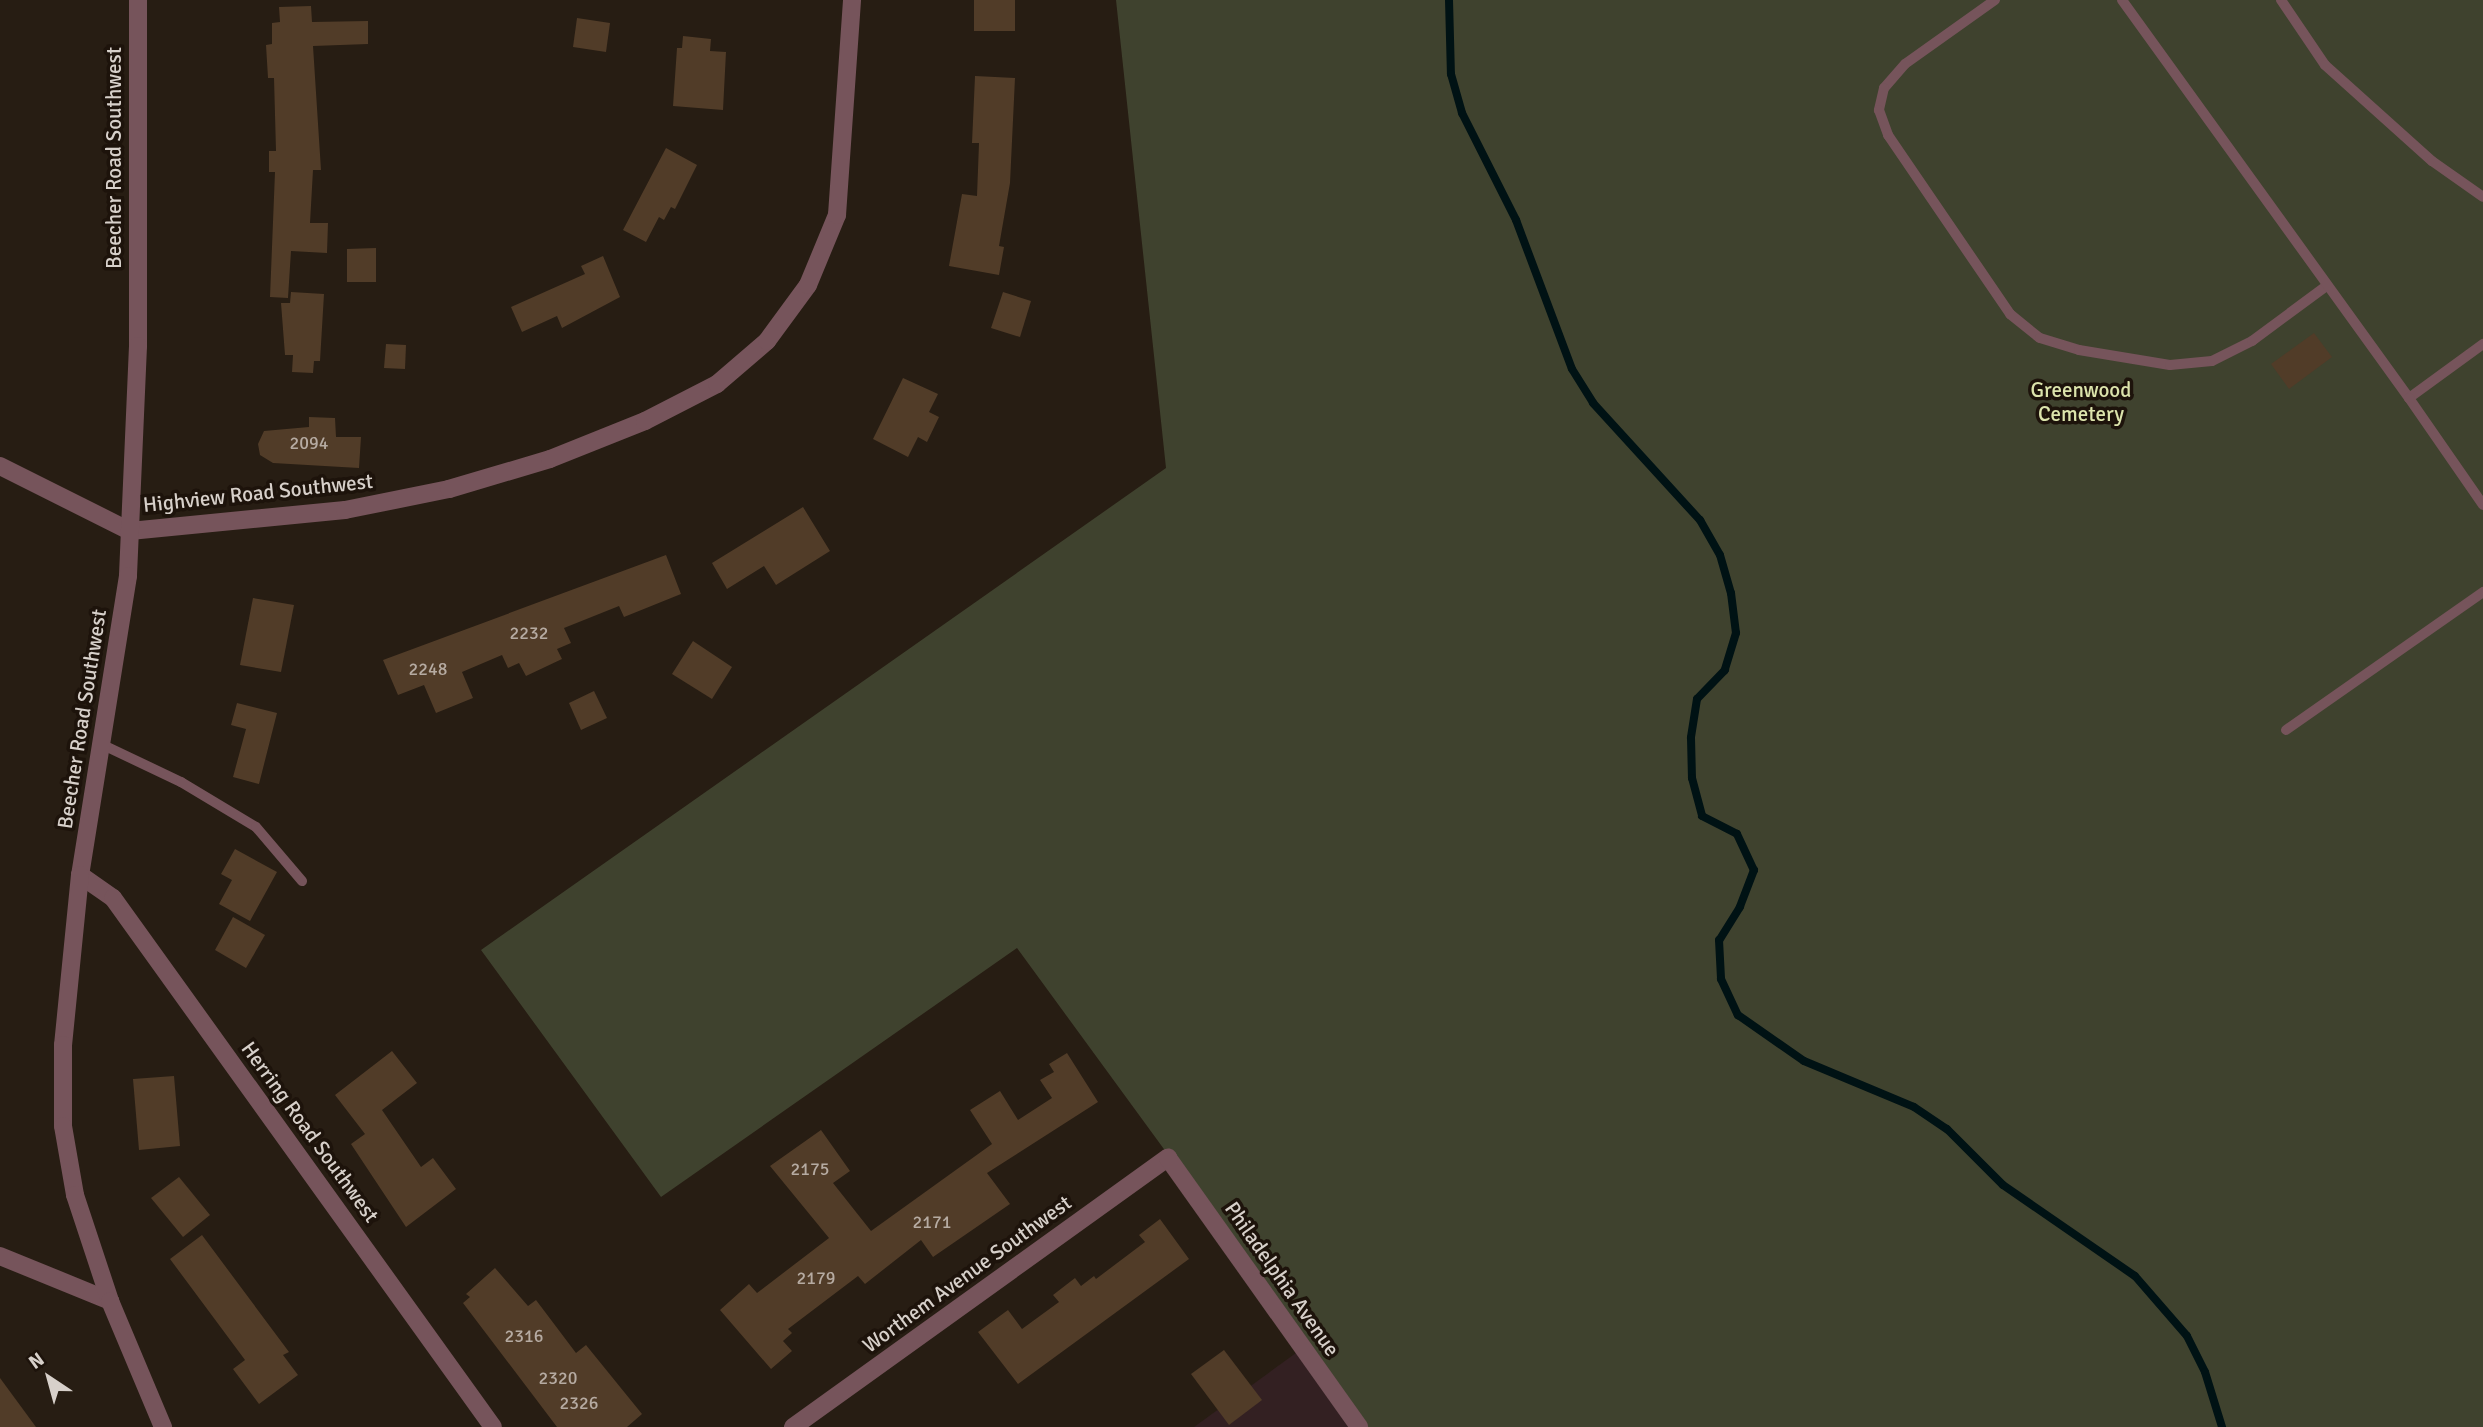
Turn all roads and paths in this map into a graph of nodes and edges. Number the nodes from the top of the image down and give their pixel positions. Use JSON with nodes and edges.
{"nodes":[{"id":1,"x":138,"y":0,"type":"edge"},
{"id":2,"x":852,"y":0,"type":"edge"},
{"id":3,"x":1995,"y":0,"type":"edge"},
{"id":4,"x":2122,"y":0,"type":"edge"},
{"id":5,"x":2281,"y":0,"type":"edge"},
{"id":6,"x":2483,"y":197,"type":"edge"},
{"id":7,"x":2325,"y":287,"type":"junction"},
{"id":8,"x":2483,"y":344,"type":"edge"},
{"id":9,"x":2409,"y":398,"type":"junction"},
{"id":10,"x":0,"y":466,"type":"edge"},
{"id":11,"x":2483,"y":505,"type":"edge"},
{"id":12,"x":130,"y":531,"type":"junction"},
{"id":13,"x":2483,"y":592,"type":"edge"},
{"id":14,"x":2286,"y":730,"type":"dead end"},
{"id":15,"x":101,"y":744,"type":"junction"},
{"id":16,"x":80,"y":874,"type":"junction"},
{"id":17,"x":302,"y":881,"type":"dead end"},
{"id":18,"x":1168,"y":1158,"type":"joint"},
{"id":19,"x":0,"y":1256,"type":"edge"},
{"id":20,"x":110,"y":1301,"type":"junction"},
{"id":21,"x":163,"y":1427,"type":"edge"},
{"id":22,"x":493,"y":1427,"type":"edge"},
{"id":23,"x":793,"y":1427,"type":"edge"},
{"id":24,"x":1359,"y":1427,"type":"edge"}],
"edges":[{"from":1,"to":12,"type":"street","name":"Beecher Road Southwest"},
{"from":2,"to":12,"type":"street","name":"Highview Road Southwest"},
{"from":3,"to":7,"type":"lane"},
{"from":4,"to":7,"type":"lane"},
{"from":5,"to":6,"type":"lane"},
{"from":7,"to":9,"type":"lane"},
{"from":8,"to":9,"type":"lane"},
{"from":9,"to":11,"type":"lane"},
{"from":10,"to":12,"type":"street","name":"Highview Road Southwest"},
{"from":12,"to":15,"type":"street","name":"Beecher Road Southwest"},
{"from":13,"to":14,"type":"lane"},
{"from":15,"to":16,"type":"street","name":"Beecher Road Southwest"},
{"from":15,"to":17,"type":"lane"},
{"from":16,"to":20,"type":"street","name":"Beecher Road Southwest"},
{"from":16,"to":22,"type":"street","name":"Herring Road Southwest"},
{"from":18,"to":23,"type":"street","name":"Worthem Avenue Southwest"},
{"from":18,"to":24,"type":"street","name":"Philadelphia Avenue"},
{"from":19,"to":20,"type":"street"},
{"from":20,"to":21,"type":"street","name":"Beecher Road Southwest"}]}
